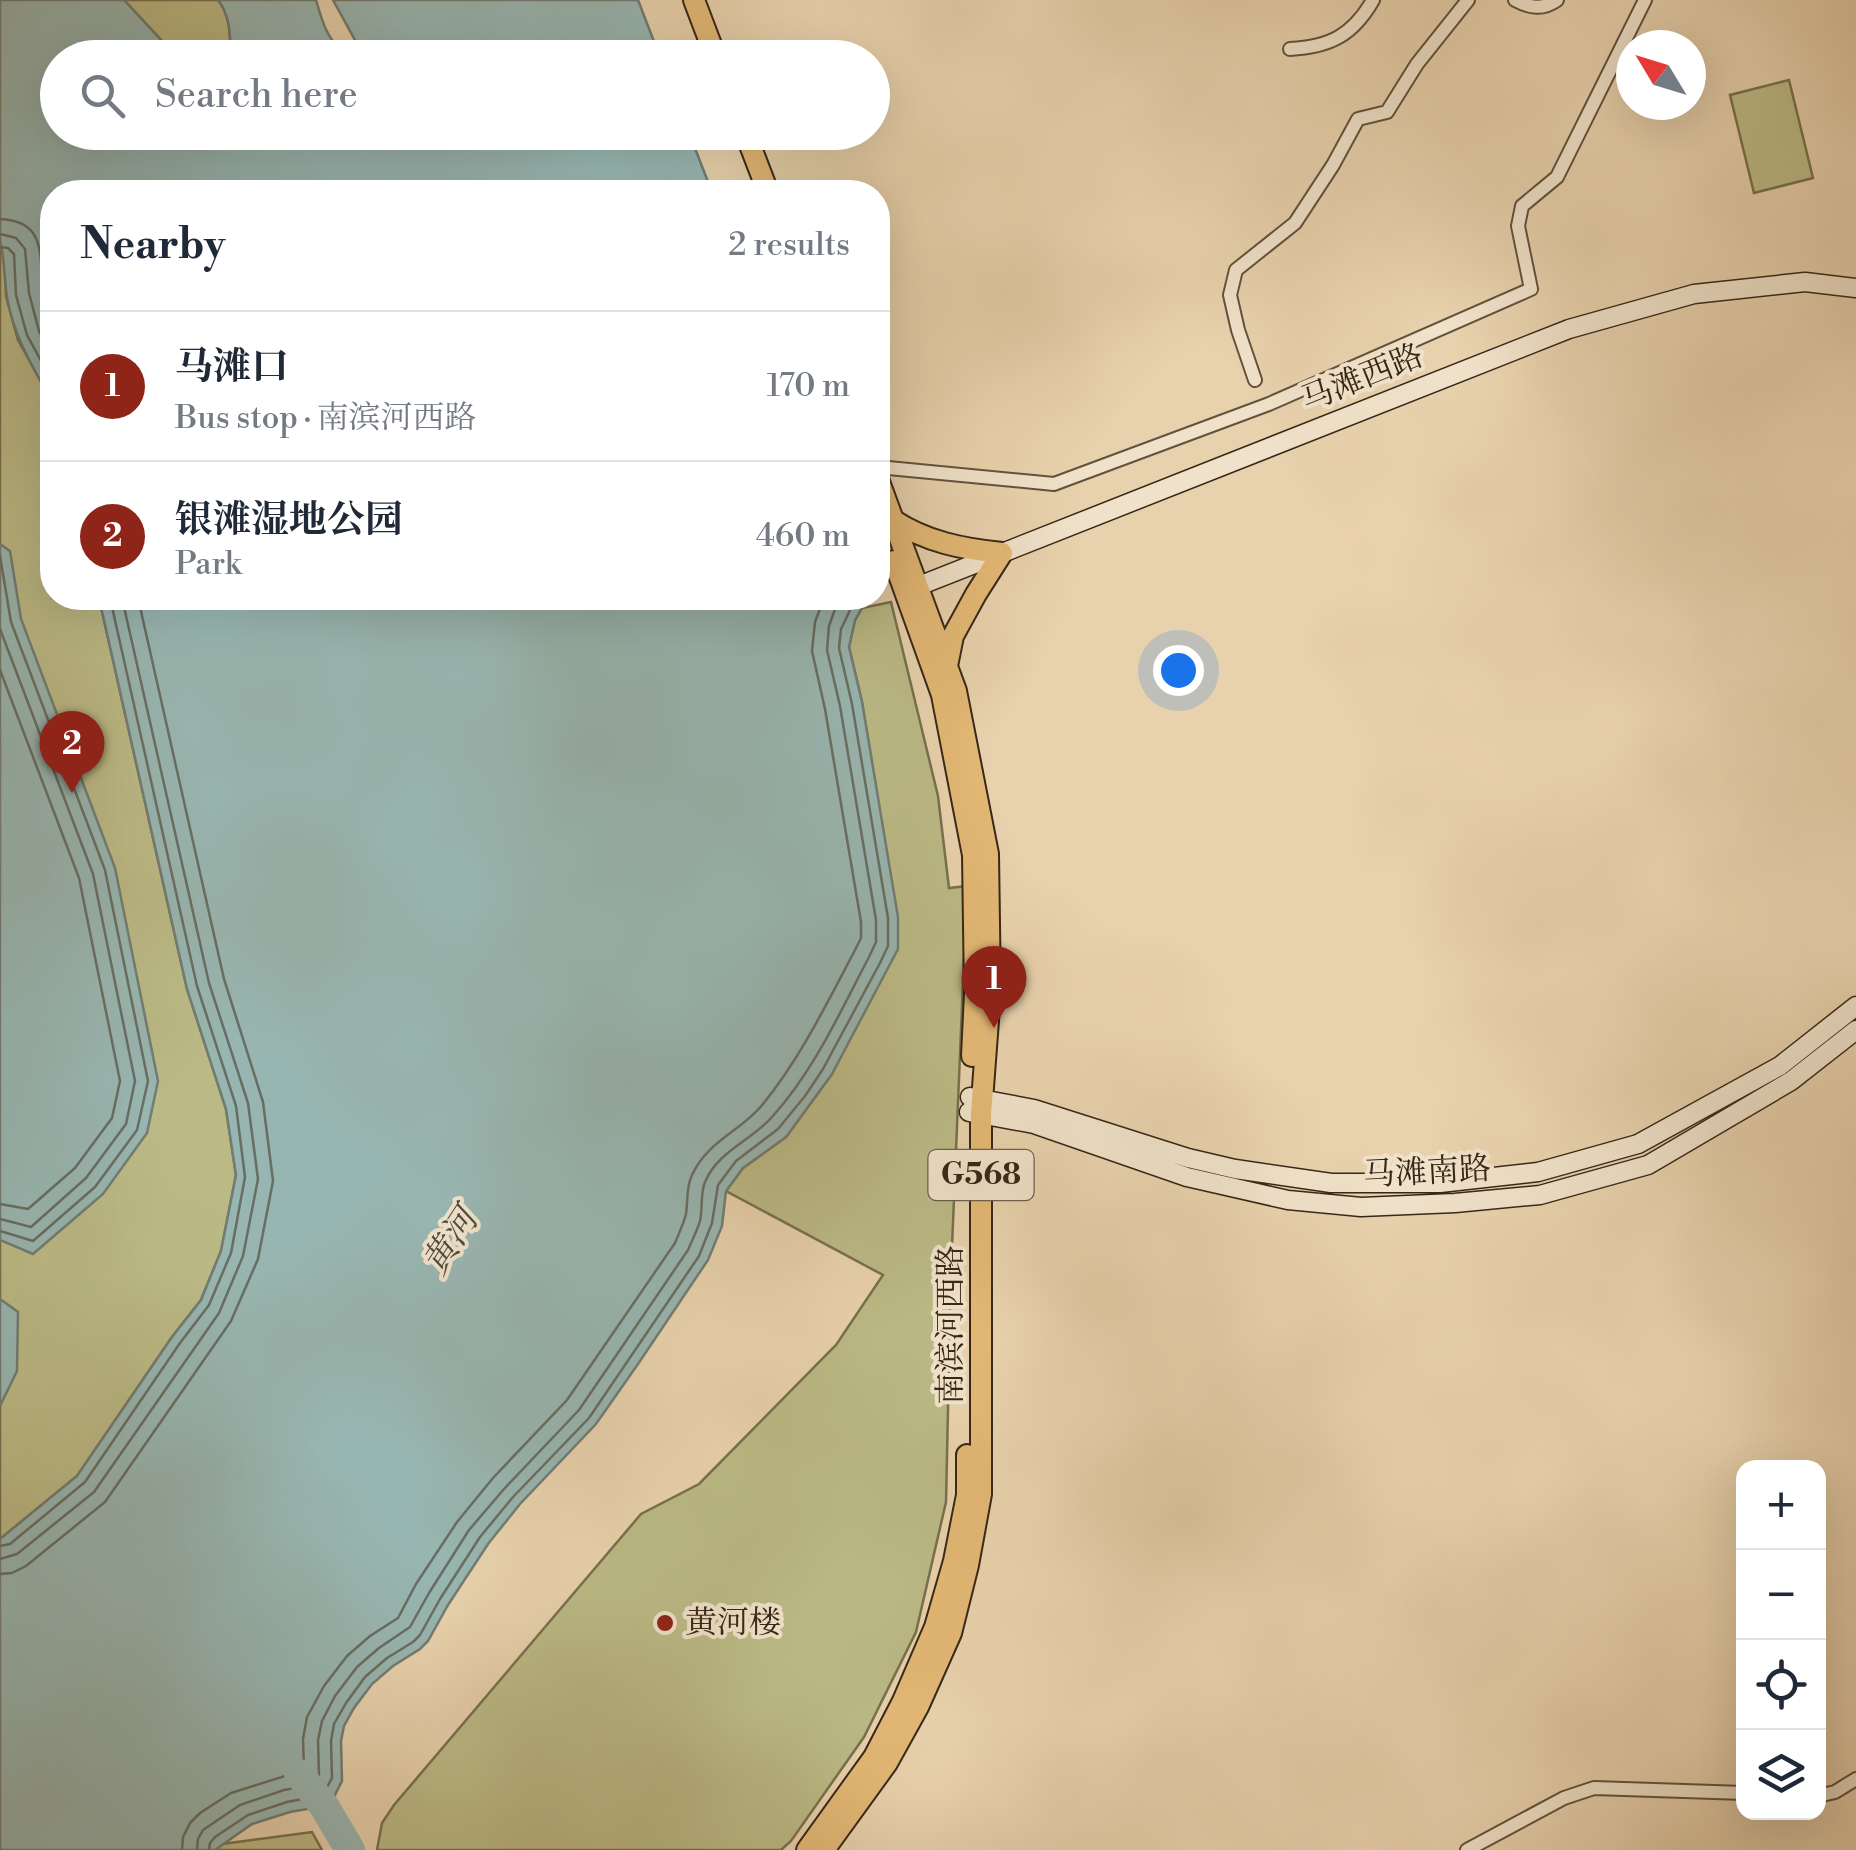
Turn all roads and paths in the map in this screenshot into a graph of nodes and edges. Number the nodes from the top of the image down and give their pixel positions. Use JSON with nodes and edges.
{"nodes":[{"id":1,"x":682,"y":0,"type":"edge"},
{"id":2,"x":694,"y":0,"type":"edge"},
{"id":3,"x":1373,"y":0,"type":"edge"},
{"id":4,"x":1468,"y":0,"type":"edge"},
{"id":5,"x":1515,"y":0,"type":"edge"},
{"id":6,"x":1558,"y":0,"type":"edge"},
{"id":7,"x":1645,"y":0,"type":"edge"},
{"id":8,"x":697,"y":40,"type":"edge"},
{"id":9,"x":709,"y":40,"type":"edge"},
{"id":10,"x":1290,"y":48,"type":"dead end"},
{"id":11,"x":739,"y":150,"type":"edge"},
{"id":12,"x":752,"y":150,"type":"edge"},
{"id":13,"x":750,"y":180,"type":"edge"},
{"id":14,"x":763,"y":180,"type":"edge"},
{"id":15,"x":1856,"y":288,"type":"edge"},
{"id":16,"x":1255,"y":380,"type":"dead end"},
{"id":17,"x":890,"y":468,"type":"edge"},
{"id":18,"x":890,"y":521,"type":"edge"},
{"id":19,"x":890,"y":531,"type":"edge"},
{"id":20,"x":1002,"y":553,"type":"junction"},
{"id":21,"x":912,"y":589,"type":"junction"},
{"id":22,"x":947,"y":666,"type":"junction"},
{"id":23,"x":1856,"y":1006,"type":"edge"},
{"id":24,"x":1856,"y":1030,"type":"edge"},
{"id":25,"x":976,"y":1105,"type":"junction"},
{"id":26,"x":1856,"y":1779,"type":"edge"},
{"id":27,"x":1736,"y":1792,"type":"edge"},
{"id":28,"x":1826,"y":1794,"type":"edge"},
{"id":29,"x":807,"y":1850,"type":"edge"},
{"id":30,"x":824,"y":1850,"type":"edge"},
{"id":31,"x":1468,"y":1850,"type":"edge"}],
"edges":[{"from":1,"to":8,"type":"highway"},
{"from":2,"to":9,"type":"highway"},
{"from":3,"to":10,"type":"street"},
{"from":4,"to":16,"type":"street"},
{"from":5,"to":6,"type":"street"},
{"from":7,"to":17,"type":"street"},
{"from":11,"to":13,"type":"highway"},
{"from":12,"to":14,"type":"highway"},
{"from":15,"to":20,"type":"main road","name":"马滩西路"},
{"from":18,"to":20,"type":"highway"},
{"from":19,"to":21,"type":"highway","name":"南滨河西路","number":"G568"},
{"from":20,"to":21,"type":"main road","name":"马滩西路"},
{"from":20,"to":22,"type":"highway"},
{"from":21,"to":22,"type":"highway","name":"南滨河西路","number":"G568"},
{"from":21,"to":25,"type":"highway","name":"南滨河西路","number":"G568"},
{"from":22,"to":25,"type":"highway","name":"南滨河西路","number":"G568"},
{"from":23,"to":25,"type":"main road","name":"马滩南路"},
{"from":24,"to":25,"type":"main road","name":"马滩南路"},
{"from":25,"to":29,"type":"highway","name":"南滨河西路","number":"G568"},
{"from":25,"to":30,"type":"highway","name":"南滨河西路","number":"G568"},
{"from":26,"to":28,"type":"street"},
{"from":27,"to":31,"type":"street"}]}
